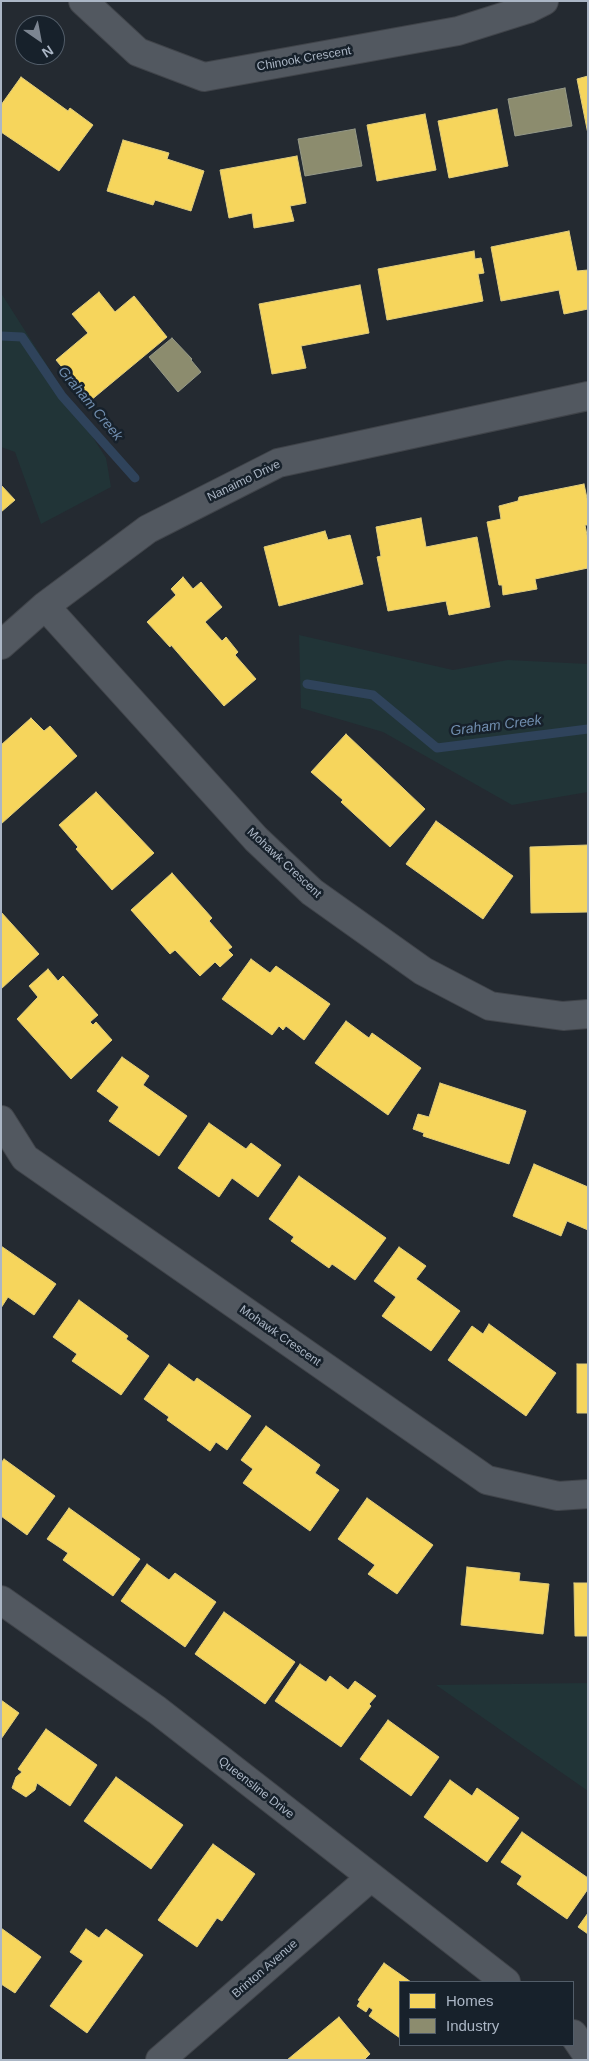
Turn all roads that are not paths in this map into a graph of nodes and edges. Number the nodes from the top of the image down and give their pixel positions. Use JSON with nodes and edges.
{"nodes":[{"id":1,"x":83,"y":1,"type":"edge"},
{"id":2,"x":544,"y":1,"type":"edge"},
{"id":3,"x":588,"y":396,"type":"edge"},
{"id":4,"x":45,"y":606,"type":"junction"},
{"id":5,"x":1,"y":645,"type":"edge"},
{"id":6,"x":588,"y":1014,"type":"edge"},
{"id":7,"x":1,"y":1120,"type":"edge"},
{"id":8,"x":588,"y":1494,"type":"edge"},
{"id":9,"x":1,"y":1600,"type":"edge"},
{"id":10,"x":370,"y":1878,"type":"junction"},
{"id":11,"x":505,"y":1981,"type":"edge"},
{"id":12,"x":574,"y":2035,"type":"edge"},
{"id":13,"x":588,"y":2056,"type":"edge"},
{"id":14,"x":160,"y":2060,"type":"edge"}],
"edges":[{"from":1,"to":2,"type":"street","name":"Chinook Crescent"},
{"from":3,"to":4,"type":"street","name":"Nanaimo Drive"},
{"from":4,"to":5,"type":"street","name":"Nanaimo Drive"},
{"from":4,"to":6,"type":"street","name":"Mohawk Crescent"},
{"from":7,"to":8,"type":"street","name":"Mohawk Crescent"},
{"from":9,"to":10,"type":"street","name":"Queensline Drive"},
{"from":10,"to":11,"type":"street","name":"Queensline Drive"},
{"from":10,"to":14,"type":"street","name":"Brinton Avenue"},
{"from":12,"to":13,"type":"street"}]}
